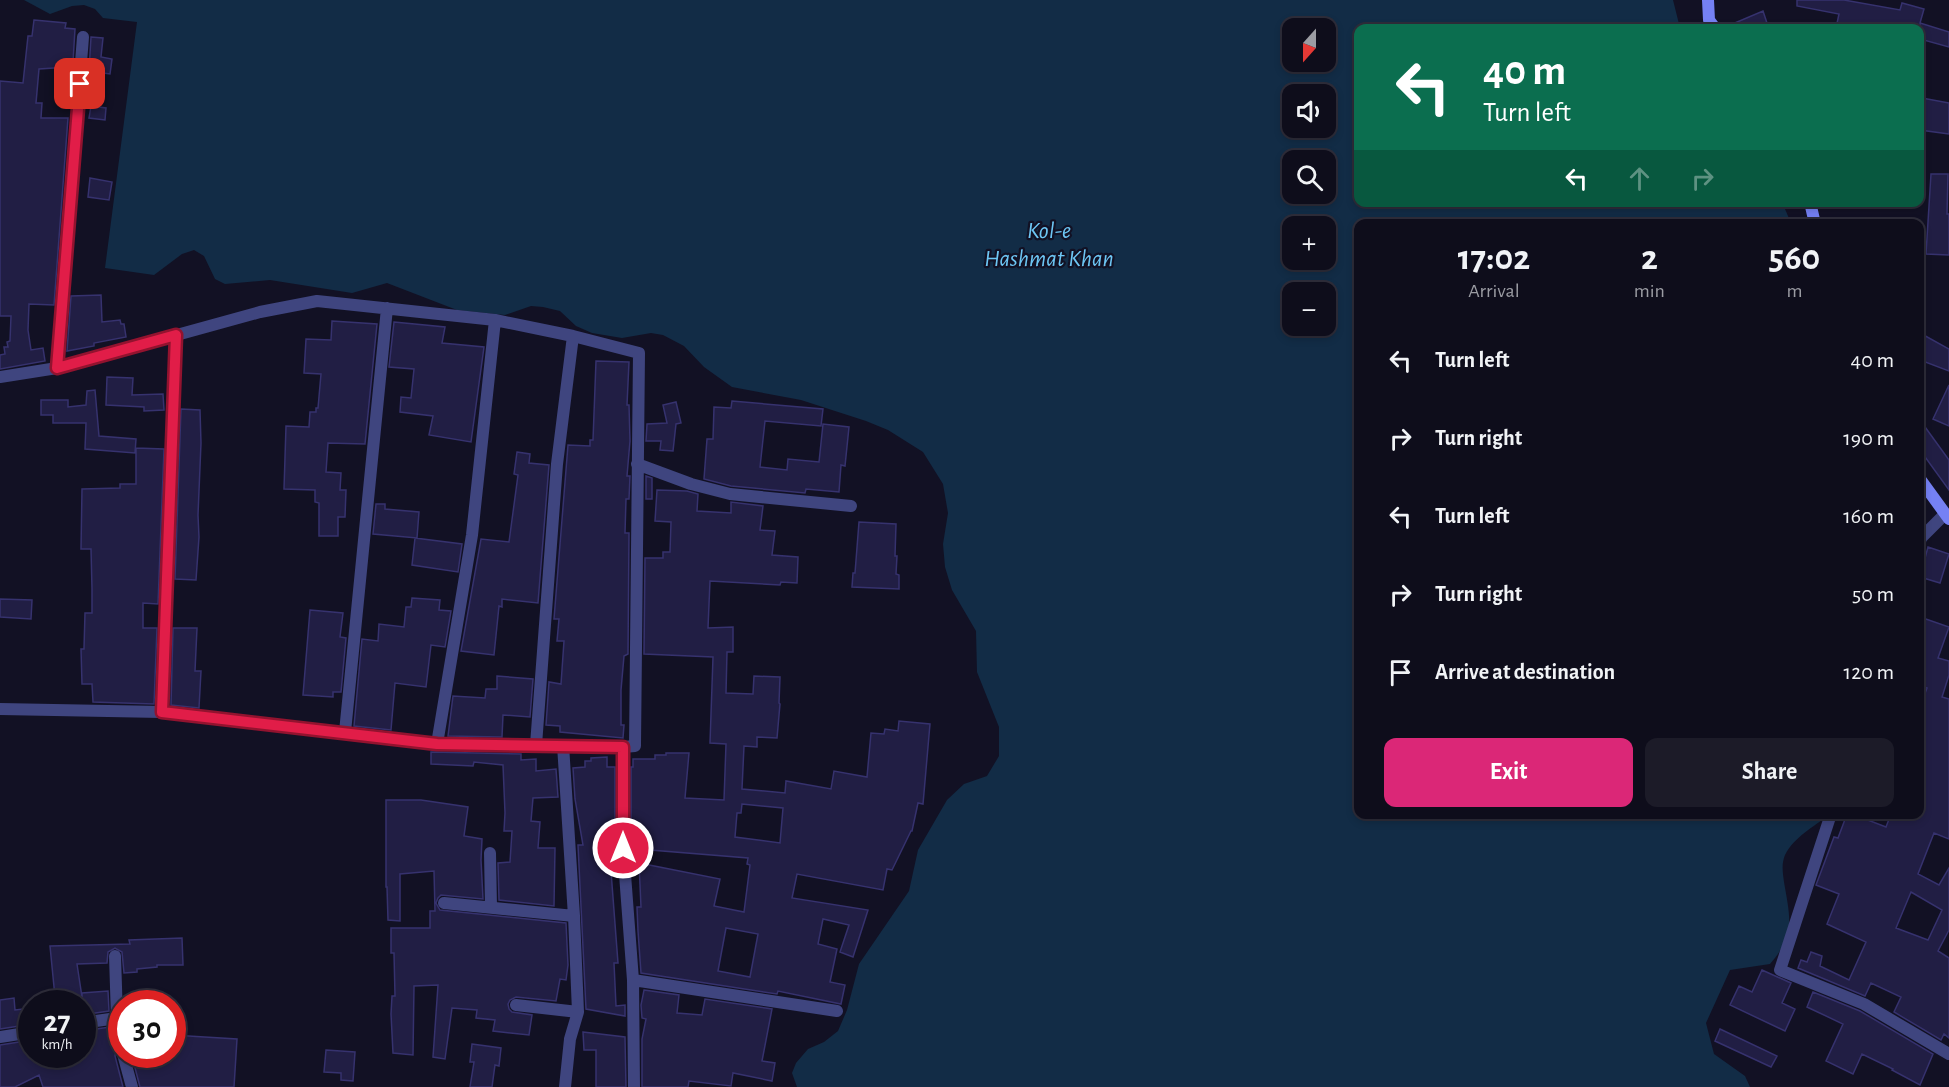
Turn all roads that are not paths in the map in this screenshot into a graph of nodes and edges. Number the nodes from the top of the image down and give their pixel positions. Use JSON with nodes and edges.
{"nodes":[{"id":1,"x":1708,"y":0,"type":"edge"},
{"id":2,"x":1712,"y":24,"type":"edge"},
{"id":3,"x":83,"y":37,"type":"dead end"},
{"id":4,"x":387,"y":308,"type":"junction"},
{"id":5,"x":495,"y":321,"type":"junction"},
{"id":6,"x":176,"y":335,"type":"junction"},
{"id":7,"x":573,"y":336,"type":"junction"},
{"id":8,"x":57,"y":368,"type":"junction"},
{"id":9,"x":0,"y":377,"type":"edge"},
{"id":10,"x":637,"y":464,"type":"junction"},
{"id":11,"x":1924,"y":484,"type":"edge"},
{"id":12,"x":851,"y":506,"type":"dead end"},
{"id":13,"x":1947,"y":516,"type":"edge"},
{"id":14,"x":1924,"y":535,"type":"edge"},
{"id":15,"x":0,"y":709,"type":"edge"},
{"id":16,"x":162,"y":712,"type":"junction"},
{"id":17,"x":345,"y":732,"type":"junction"},
{"id":18,"x":437,"y":744,"type":"junction"},
{"id":19,"x":536,"y":745,"type":"junction"},
{"id":20,"x":563,"y":745,"type":"junction"},
{"id":21,"x":623,"y":747,"type":"junction"},
{"id":22,"x":1829,"y":819,"type":"edge"},
{"id":23,"x":490,"y":854,"type":"dead end"},
{"id":24,"x":444,"y":903,"type":"dead end"},
{"id":25,"x":491,"y":907,"type":"junction"},
{"id":26,"x":574,"y":916,"type":"junction"},
{"id":27,"x":115,"y":956,"type":"dead end"},
{"id":28,"x":633,"y":980,"type":"junction"},
{"id":29,"x":116,"y":990,"type":"edge"},
{"id":30,"x":516,"y":1005,"type":"dead end"},
{"id":31,"x":837,"y":1011,"type":"dead end"},
{"id":32,"x":578,"y":1012,"type":"junction"},
{"id":33,"x":18,"y":1034,"type":"edge"},
{"id":34,"x":0,"y":1037,"type":"edge"},
{"id":35,"x":1949,"y":1054,"type":"edge"},
{"id":36,"x":127,"y":1068,"type":"edge"},
{"id":37,"x":132,"y":1087,"type":"edge"},
{"id":38,"x":565,"y":1087,"type":"edge"},
{"id":39,"x":634,"y":1087,"type":"edge"}],
"edges":[{"from":1,"to":2,"type":"street"},
{"from":3,"to":8,"type":"street"},
{"from":4,"to":5,"type":"street"},
{"from":4,"to":6,"type":"street"},
{"from":4,"to":17,"type":"street"},
{"from":5,"to":7,"type":"street"},
{"from":5,"to":18,"type":"street"},
{"from":6,"to":8,"type":"street"},
{"from":6,"to":16,"type":"street"},
{"from":7,"to":10,"type":"street"},
{"from":7,"to":19,"type":"street"},
{"from":8,"to":9,"type":"street"},
{"from":10,"to":12,"type":"street"},
{"from":10,"to":21,"type":"street"},
{"from":11,"to":13,"type":"street"},
{"from":13,"to":14,"type":"street"},
{"from":15,"to":16,"type":"street"},
{"from":16,"to":17,"type":"street"},
{"from":17,"to":18,"type":"street"},
{"from":18,"to":19,"type":"street"},
{"from":19,"to":20,"type":"street"},
{"from":20,"to":21,"type":"street"},
{"from":20,"to":26,"type":"street"},
{"from":21,"to":28,"type":"street"},
{"from":22,"to":35,"type":"street"},
{"from":23,"to":25,"type":"street"},
{"from":24,"to":25,"type":"street"},
{"from":25,"to":26,"type":"street"},
{"from":26,"to":32,"type":"street"},
{"from":27,"to":29,"type":"street"},
{"from":28,"to":31,"type":"street"},
{"from":28,"to":39,"type":"street"},
{"from":30,"to":32,"type":"street"},
{"from":32,"to":38,"type":"street"},
{"from":33,"to":34,"type":"street"},
{"from":36,"to":37,"type":"street"}]}
